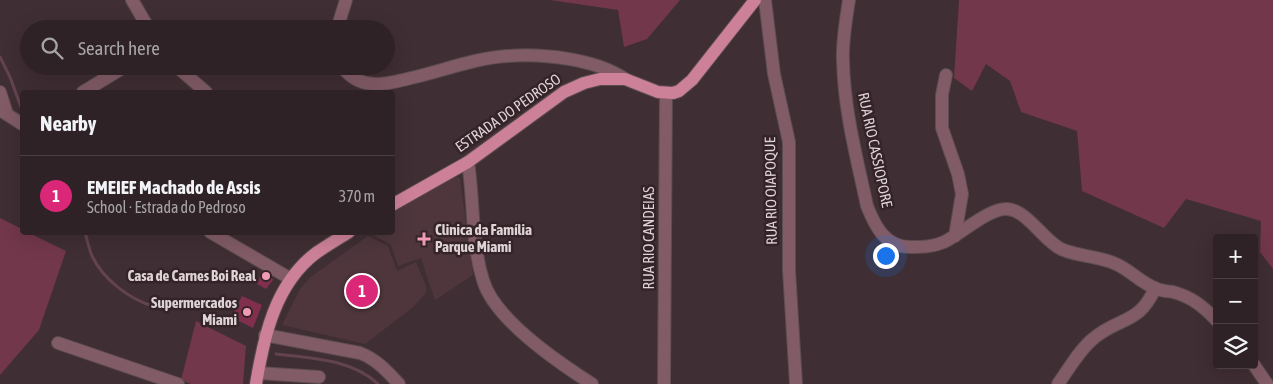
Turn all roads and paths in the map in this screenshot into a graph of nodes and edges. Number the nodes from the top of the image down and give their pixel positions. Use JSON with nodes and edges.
{"nodes":[{"id":1,"x":132,"y":0,"type":"edge"},
{"id":2,"x":346,"y":0,"type":"edge"},
{"id":3,"x":755,"y":0,"type":"edge"},
{"id":4,"x":765,"y":0,"type":"edge"},
{"id":5,"x":849,"y":0,"type":"edge"},
{"id":6,"x":144,"y":20,"type":"edge"},
{"id":7,"x":340,"y":20,"type":"edge"},
{"id":8,"x":111,"y":75,"type":"edge"},
{"id":9,"x":186,"y":75,"type":"edge"},
{"id":10,"x":349,"y":75,"type":"edge"},
{"id":11,"x":946,"y":75,"type":"dead end"},
{"id":12,"x":625,"y":79,"type":"junction"},
{"id":13,"x":86,"y":90,"type":"edge"},
{"id":14,"x":204,"y":90,"type":"edge"},
{"id":15,"x":0,"y":92,"type":"edge"},
{"id":16,"x":666,"y":93,"type":"junction"},
{"id":17,"x":3,"y":112,"type":"edge"},
{"id":18,"x":20,"y":123,"type":"edge"},
{"id":19,"x":468,"y":162,"type":"junction"},
{"id":20,"x":395,"y":203,"type":"edge"},
{"id":21,"x":215,"y":235,"type":"edge"},
{"id":22,"x":344,"y":235,"type":"edge"},
{"id":23,"x":955,"y":236,"type":"junction"},
{"id":24,"x":291,"y":279,"type":"junction"},
{"id":25,"x":1155,"y":288,"type":"junction"},
{"id":26,"x":1213,"y":317,"type":"edge"},
{"id":27,"x":265,"y":335,"type":"junction"},
{"id":28,"x":58,"y":342,"type":"dead end"},
{"id":29,"x":1257,"y":369,"type":"edge"},
{"id":30,"x":319,"y":377,"type":"dead end"},
{"id":31,"x":257,"y":379,"type":"edge"},
{"id":32,"x":178,"y":384,"type":"edge"},
{"id":33,"x":399,"y":384,"type":"edge"},
{"id":34,"x":592,"y":384,"type":"edge"},
{"id":35,"x":664,"y":384,"type":"edge"},
{"id":36,"x":796,"y":384,"type":"edge"},
{"id":37,"x":1058,"y":384,"type":"edge"},
{"id":38,"x":1267,"y":384,"type":"edge"}],
"edges":[{"from":1,"to":6,"type":"street"},
{"from":2,"to":7,"type":"street"},
{"from":3,"to":16,"type":"main road"},
{"from":4,"to":36,"type":"street","name":"RUA RIO OIAPOQUE"},
{"from":5,"to":23,"type":"street","name":"RUA RIO CASSIOPORE"},
{"from":8,"to":13,"type":"street"},
{"from":9,"to":14,"type":"street"},
{"from":10,"to":12,"type":"street"},
{"from":11,"to":23,"type":"street"},
{"from":12,"to":16,"type":"main road","name":"ESTRADA DO PEDROSO"},
{"from":12,"to":19,"type":"main road","name":"ESTRADA DO PEDROSO"},
{"from":15,"to":17,"type":"street"},
{"from":16,"to":35,"type":"street","name":"RUA RIO CANDEIAS"},
{"from":17,"to":18,"type":"street"},
{"from":19,"to":20,"type":"main road","name":"ESTRADA DO PEDROSO"},
{"from":19,"to":34,"type":"street"},
{"from":21,"to":24,"type":"street"},
{"from":22,"to":24,"type":"main road"},
{"from":23,"to":25,"type":"street","name":"RUA RIO CASSIOPORE"},
{"from":24,"to":27,"type":"main road"},
{"from":25,"to":26,"type":"street"},
{"from":25,"to":37,"type":"street"},
{"from":27,"to":31,"type":"main road"},
{"from":27,"to":33,"type":"street"},
{"from":28,"to":32,"type":"street"},
{"from":29,"to":38,"type":"street"},
{"from":30,"to":31,"type":"street"}]}
